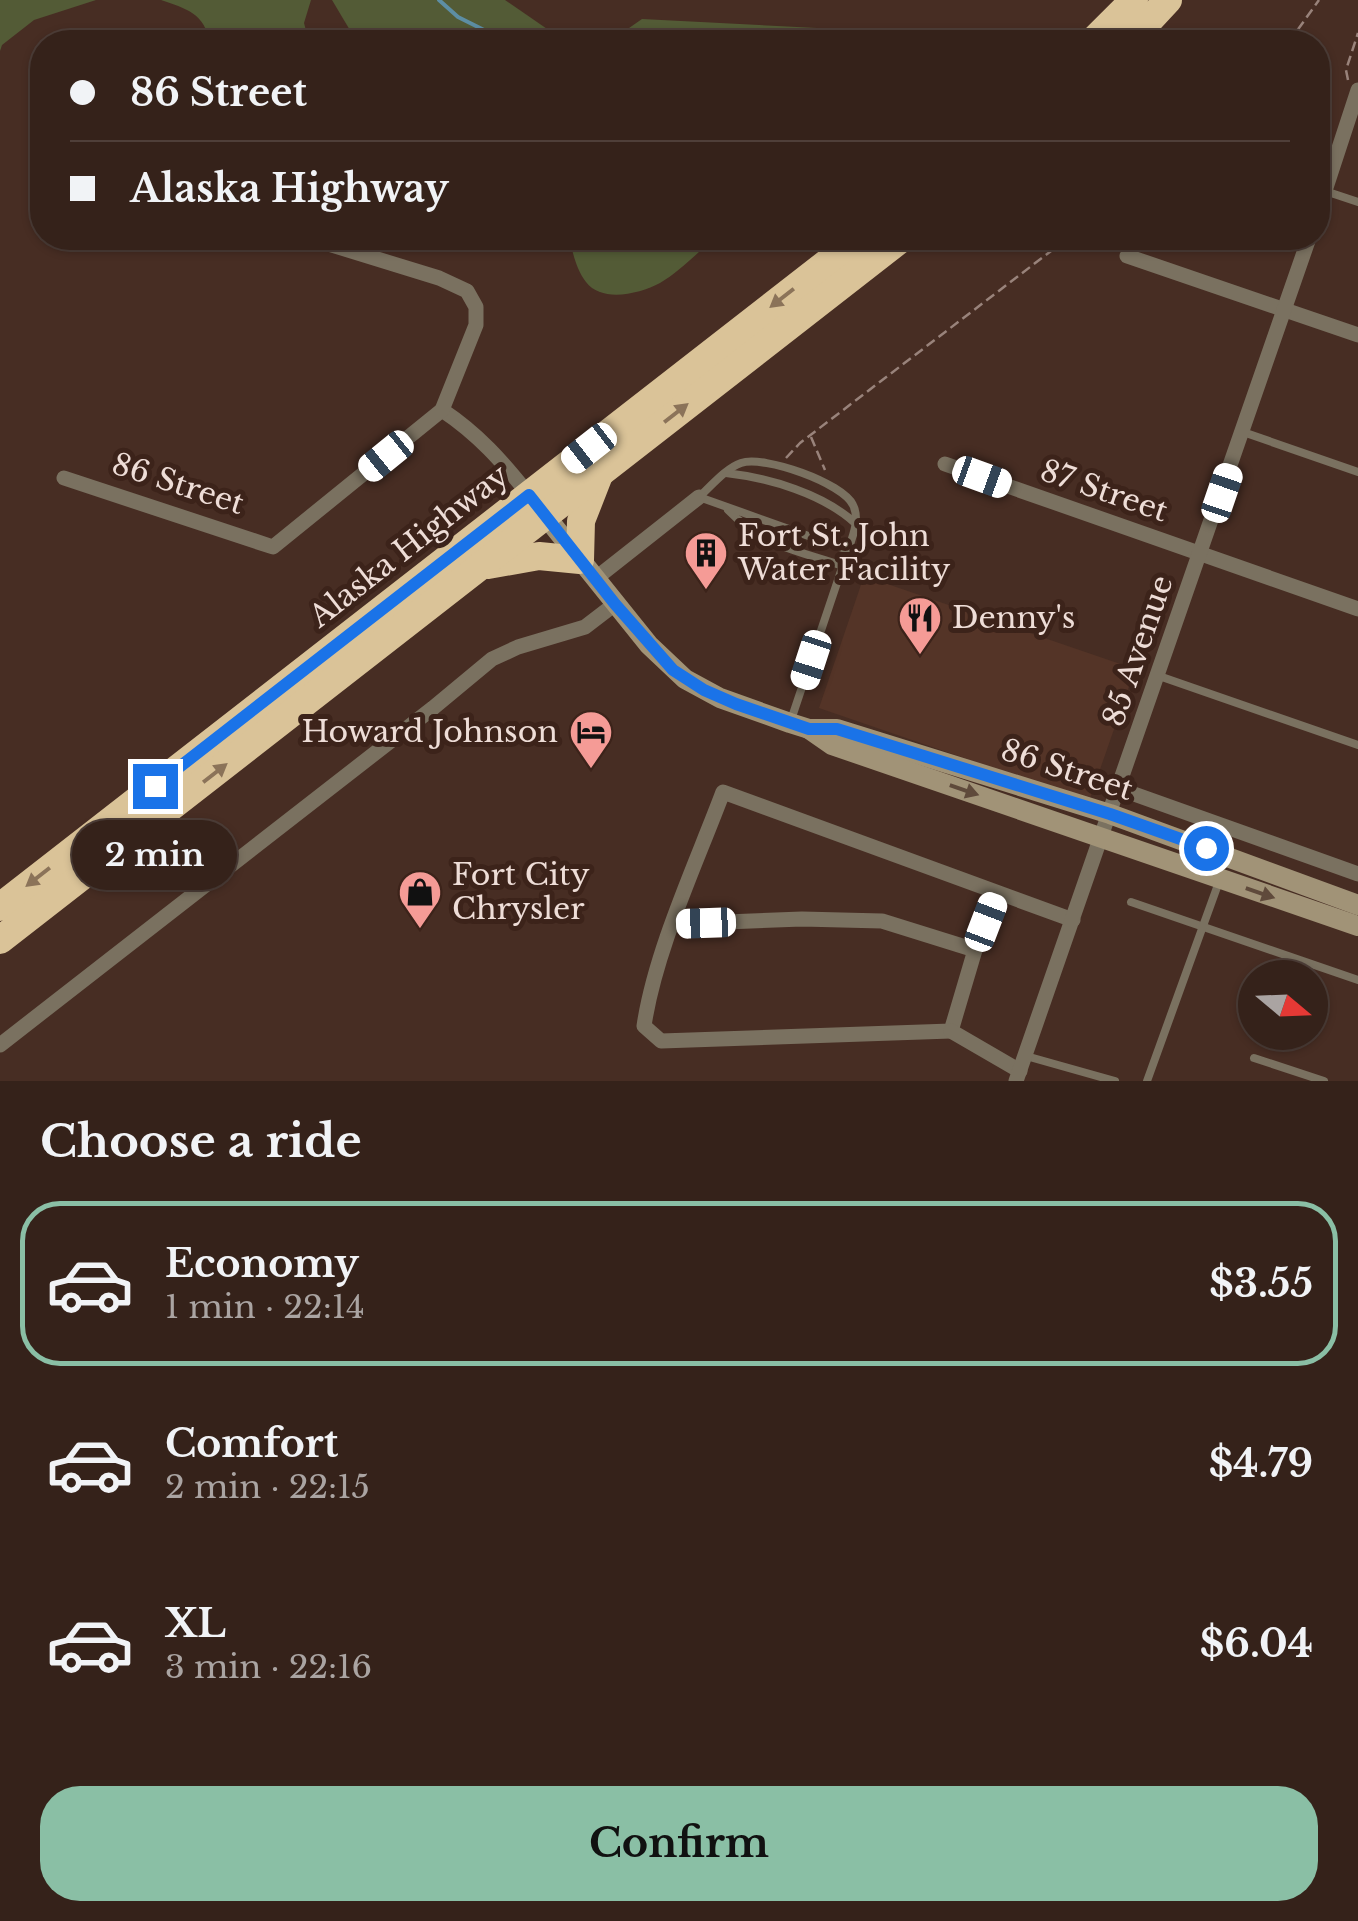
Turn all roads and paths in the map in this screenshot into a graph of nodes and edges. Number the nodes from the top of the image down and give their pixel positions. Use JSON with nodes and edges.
{"nodes":[{"id":1,"x":1134,"y":0,"type":"edge"},
{"id":2,"x":1168,"y":0,"type":"edge"},
{"id":3,"x":1320,"y":0,"type":"edge"},
{"id":4,"x":1104,"y":30,"type":"edge"},
{"id":5,"x":1140,"y":30,"type":"edge"},
{"id":6,"x":1299,"y":30,"type":"edge"},
{"id":7,"x":1358,"y":34,"type":"edge"},
{"id":8,"x":1353,"y":86,"type":"edge"},
{"id":9,"x":1330,"y":172,"type":"edge"},
{"id":10,"x":1330,"y":193,"type":"edge"},
{"id":11,"x":1358,"y":202,"type":"edge"},
{"id":12,"x":349,"y":250,"type":"edge"},
{"id":13,"x":845,"y":250,"type":"edge"},
{"id":14,"x":887,"y":250,"type":"edge"},
{"id":15,"x":1052,"y":250,"type":"edge"},
{"id":16,"x":1118,"y":250,"type":"edge"},
{"id":17,"x":1305,"y":250,"type":"edge"},
{"id":18,"x":1127,"y":256,"type":"joint"},
{"id":19,"x":1284,"y":310,"type":"junction"},
{"id":20,"x":1358,"y":335,"type":"edge"},
{"id":21,"x":442,"y":410,"type":"junction"},
{"id":22,"x":1243,"y":432,"type":"junction"},
{"id":23,"x":810,"y":436,"type":"junction"},
{"id":24,"x":945,"y":464,"type":"dead end"},
{"id":25,"x":781,"y":466,"type":"junction"},
{"id":26,"x":1358,"y":472,"type":"edge"},
{"id":27,"x":726,"y":473,"type":"junction"},
{"id":28,"x":600,"y":474,"type":"junction"},
{"id":29,"x":829,"y":474,"type":"dead end"},
{"id":30,"x":64,"y":478,"type":"dead end"},
{"id":31,"x":699,"y":497,"type":"junction"},
{"id":32,"x":537,"y":505,"type":"junction"},
{"id":33,"x":725,"y":506,"type":"junction"},
{"id":34,"x":855,"y":523,"type":"junction"},
{"id":35,"x":848,"y":550,"type":"junction"},
{"id":36,"x":1200,"y":554,"type":"junction"},
{"id":37,"x":481,"y":566,"type":"junction"},
{"id":38,"x":843,"y":566,"type":"junction"},
{"id":39,"x":588,"y":570,"type":"junction"},
{"id":40,"x":615,"y":604,"type":"junction"},
{"id":41,"x":1358,"y":609,"type":"edge"},
{"id":42,"x":1159,"y":676,"type":"junction"},
{"id":43,"x":800,"y":726,"type":"junction"},
{"id":44,"x":1358,"y":745,"type":"edge"},
{"id":45,"x":1120,"y":789,"type":"junction"},
{"id":46,"x":1110,"y":814,"type":"junction"},
{"id":47,"x":1102,"y":837,"type":"junction"},
{"id":48,"x":1358,"y":874,"type":"edge"},
{"id":49,"x":1220,"y":880,"type":"junction"},
{"id":50,"x":996,"y":894,"type":"junction"},
{"id":51,"x":1131,"y":902,"type":"dead end"},
{"id":52,"x":1358,"y":905,"type":"edge"},
{"id":53,"x":0,"y":907,"type":"edge"},
{"id":54,"x":1073,"y":920,"type":"junction"},
{"id":55,"x":674,"y":924,"type":"junction"},
{"id":56,"x":1358,"y":926,"type":"edge"},
{"id":57,"x":1202,"y":927,"type":"junction"},
{"id":58,"x":0,"y":940,"type":"edge"},
{"id":59,"x":975,"y":950,"type":"junction"},
{"id":60,"x":1358,"y":980,"type":"edge"},
{"id":61,"x":951,"y":1031,"type":"junction"},
{"id":62,"x":0,"y":1045,"type":"edge"},
{"id":63,"x":1254,"y":1058,"type":"dead end"},
{"id":64,"x":1021,"y":1069,"type":"edge"},
{"id":65,"x":1115,"y":1081,"type":"edge"},
{"id":66,"x":1148,"y":1081,"type":"edge"},
{"id":67,"x":1324,"y":1081,"type":"edge"}],
"edges":[{"from":1,"to":4,"type":"highway"},
{"from":2,"to":5,"type":"highway"},
{"from":3,"to":6,"type":"path"},
{"from":7,"to":8,"type":"path"},
{"from":8,"to":9,"type":"street"},
{"from":10,"to":11,"type":"lane"},
{"from":12,"to":21,"type":"street"},
{"from":13,"to":32,"type":"highway","name":"Alaska Highway","one_way":true},
{"from":28,"to":14,"type":"highway","name":"Alaska Highway","one_way":true},
{"from":15,"to":23,"type":"path"},
{"from":16,"to":18,"type":"path"},
{"from":17,"to":19,"type":"street","name":"85 Avenue"},
{"from":18,"to":19,"type":"street"},
{"from":19,"to":20,"type":"street"},
{"from":19,"to":22,"type":"street","name":"85 Avenue"},
{"from":21,"to":30,"type":"street","name":"86 Street"},
{"from":21,"to":32,"type":"street","name":"86 Street"},
{"from":22,"to":26,"type":"lane"},
{"from":22,"to":36,"type":"street","name":"85 Avenue"},
{"from":23,"to":25,"type":"path"},
{"from":23,"to":29,"type":"path"},
{"from":24,"to":36,"type":"street","name":"87 Street"},
{"from":25,"to":27,"type":"lane"},
{"from":25,"to":34,"type":"lane"},
{"from":27,"to":31,"type":"lane"},
{"from":27,"to":34,"type":"lane"},
{"from":28,"to":32,"type":"highway","name":"Alaska Highway"},
{"from":28,"to":39,"type":"highway"},
{"from":31,"to":33,"type":"lane"},
{"from":31,"to":39,"type":"street"},
{"from":32,"to":37,"type":"highway","name":"Alaska Highway"},
{"from":32,"to":39,"type":"main road","name":"86 Street"},
{"from":32,"to":53,"type":"highway","name":"Alaska Highway","one_way":true},
{"from":33,"to":35,"type":"lane"},
{"from":33,"to":38,"type":"lane"},
{"from":34,"to":35,"type":"lane"},
{"from":35,"to":38,"type":"lane"},
{"from":36,"to":41,"type":"street","name":"87 Street"},
{"from":36,"to":42,"type":"street","name":"85 Avenue"},
{"from":37,"to":39,"type":"highway"},
{"from":58,"to":37,"type":"highway","name":"Alaska Highway","one_way":true},
{"from":38,"to":43,"type":"lane"},
{"from":39,"to":40,"type":"main road","name":"86 Street"},
{"from":40,"to":43,"type":"main road","name":"86 Street"},
{"from":40,"to":62,"type":"street"},
{"from":42,"to":44,"type":"lane"},
{"from":42,"to":45,"type":"street","name":"85 Avenue"},
{"from":43,"to":46,"type":"main road","name":"86 Street"},
{"from":43,"to":47,"type":"main road","name":"86 Street","one_way":true},
{"from":45,"to":46,"type":"street","name":"85 Avenue"},
{"from":45,"to":48,"type":"street","name":"86 Street"},
{"from":46,"to":47,"type":"street","name":"85 Avenue"},
{"from":46,"to":52,"type":"main road","name":"86 Street"},
{"from":47,"to":49,"type":"main road","name":"86 Street"},
{"from":47,"to":54,"type":"street","name":"85 Avenue"},
{"from":49,"to":56,"type":"main road","name":"86 Street","one_way":true},
{"from":49,"to":57,"type":"lane"},
{"from":50,"to":54,"type":"street"},
{"from":50,"to":55,"type":"street"},
{"from":50,"to":59,"type":"street"},
{"from":51,"to":57,"type":"lane"},
{"from":54,"to":64,"type":"street","name":"85 Avenue"},
{"from":55,"to":59,"type":"street"},
{"from":55,"to":61,"type":"street"},
{"from":57,"to":60,"type":"lane"},
{"from":57,"to":66,"type":"lane"},
{"from":59,"to":61,"type":"street"},
{"from":61,"to":64,"type":"street"},
{"from":63,"to":67,"type":"lane"},
{"from":64,"to":65,"type":"lane"}]}
